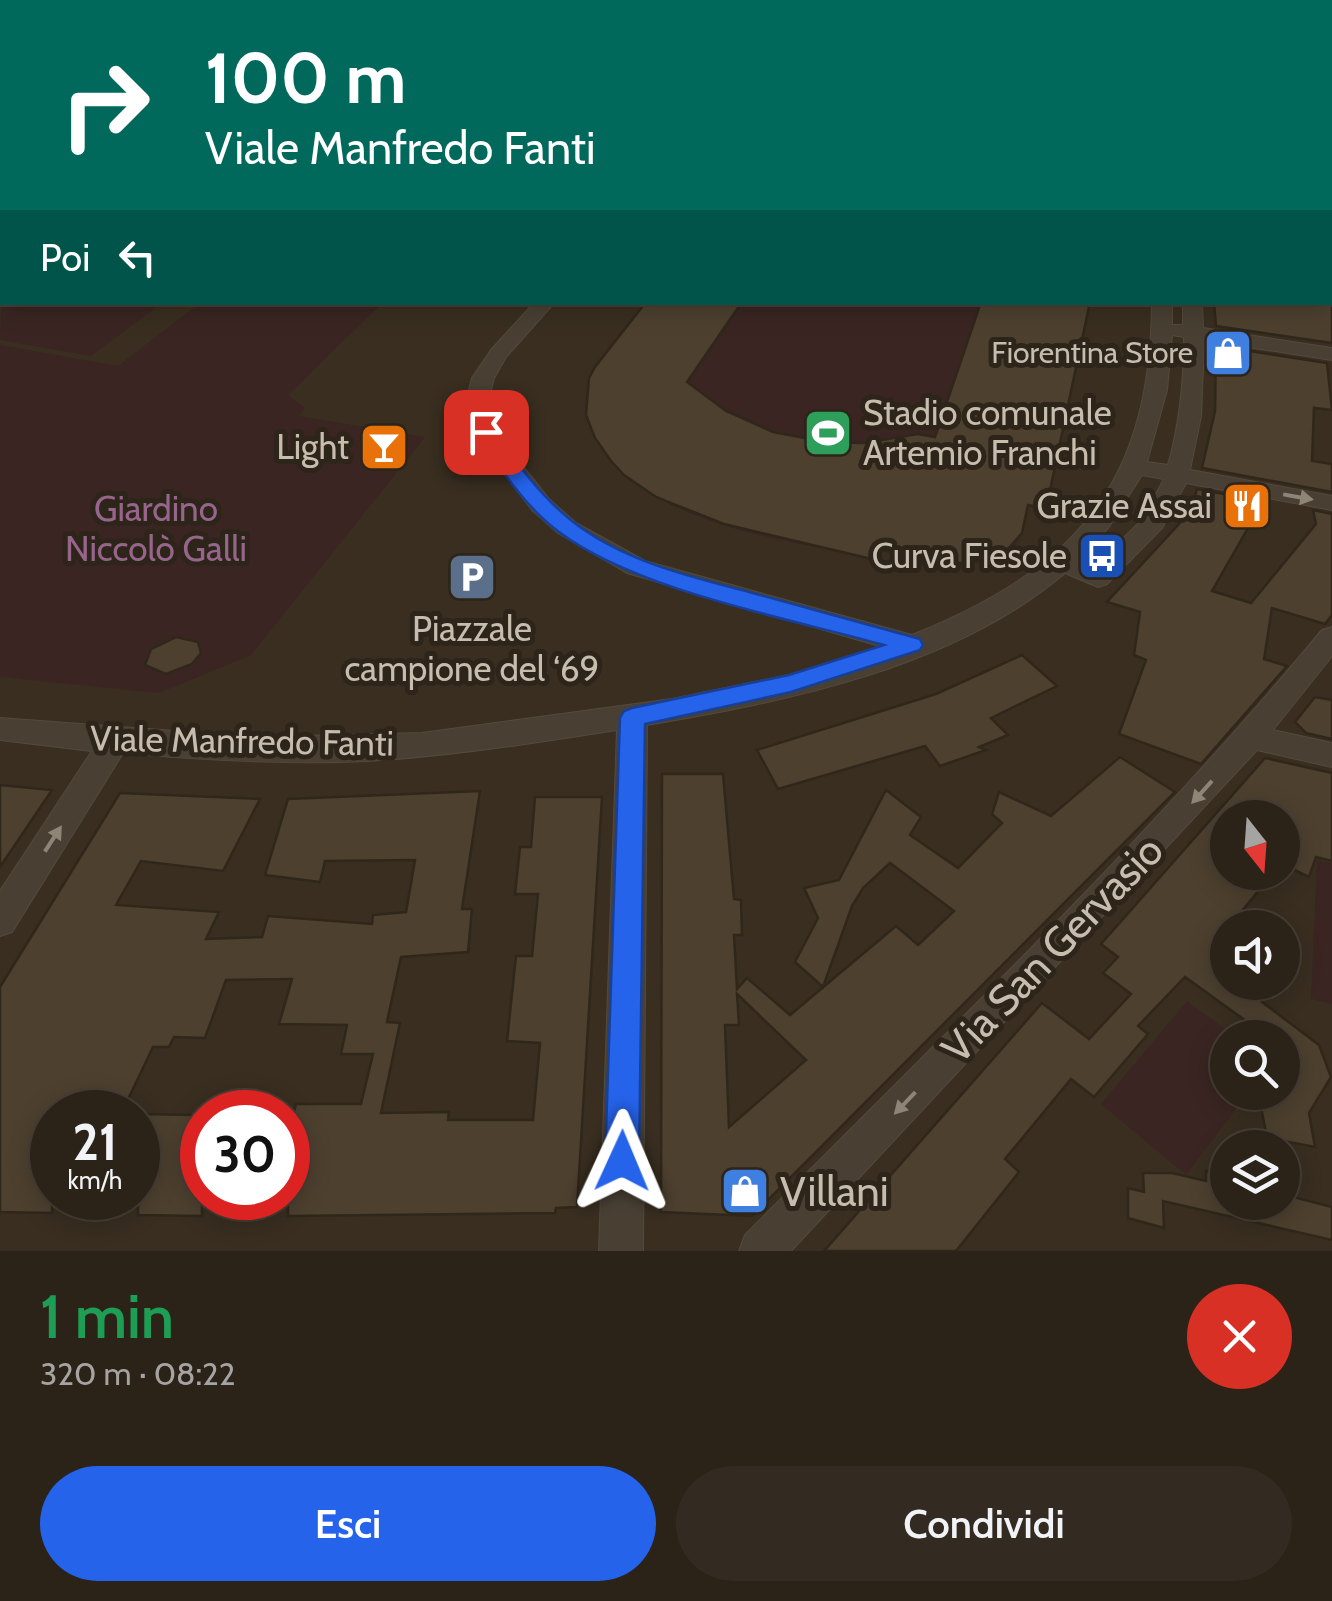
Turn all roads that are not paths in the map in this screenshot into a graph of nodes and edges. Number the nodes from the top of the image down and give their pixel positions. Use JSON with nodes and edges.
{"nodes":[{"id":1,"x":543,"y":305,"type":"edge"},
{"id":2,"x":1192,"y":305,"type":"edge"},
{"id":3,"x":1162,"y":316,"type":"edge"},
{"id":4,"x":1194,"y":333,"type":"junction"},
{"id":5,"x":1332,"y":354,"type":"edge"},
{"id":6,"x":1133,"y":466,"type":"junction"},
{"id":7,"x":1175,"y":475,"type":"junction"},
{"id":8,"x":1332,"y":503,"type":"edge"},
{"id":9,"x":1062,"y":562,"type":"junction"},
{"id":10,"x":1332,"y":637,"type":"edge"},
{"id":11,"x":912,"y":645,"type":"junction"},
{"id":12,"x":632,"y":718,"type":"junction"},
{"id":13,"x":0,"y":729,"type":"edge"},
{"id":14,"x":1251,"y":737,"type":"junction"},
{"id":15,"x":114,"y":742,"type":"junction"},
{"id":16,"x":1332,"y":755,"type":"edge"},
{"id":17,"x":0,"y":921,"type":"edge"},
{"id":18,"x":621,"y":1251,"type":"edge"},
{"id":19,"x":761,"y":1251,"type":"edge"}],
"edges":[{"from":1,"to":11,"type":"street"},
{"from":2,"to":4,"type":"street"},
{"from":3,"to":4,"type":"street"},
{"from":3,"to":6,"type":"street","name":"Viale Manfredo Fanti"},
{"from":4,"to":5,"type":"street"},
{"from":4,"to":7,"type":"street"},
{"from":6,"to":7,"type":"street"},
{"from":6,"to":9,"type":"street","name":"Viale Manfredo Fanti"},
{"from":7,"to":8,"type":"street","one_way":true},
{"from":7,"to":9,"type":"street"},
{"from":9,"to":11,"type":"street","name":"Viale Manfredo Fanti"},
{"from":10,"to":14,"type":"street","name":"Via San Gervasio"},
{"from":11,"to":12,"type":"street","name":"Viale Manfredo Fanti"},
{"from":12,"to":15,"type":"street","name":"Viale Manfredo Fanti"},
{"from":12,"to":18,"type":"street"},
{"from":13,"to":15,"type":"street","name":"Viale Manfredo Fanti"},
{"from":14,"to":16,"type":"street"},
{"from":14,"to":19,"type":"street","name":"Via San Gervasio","one_way":true},
{"from":17,"to":15,"type":"street","one_way":true}]}
